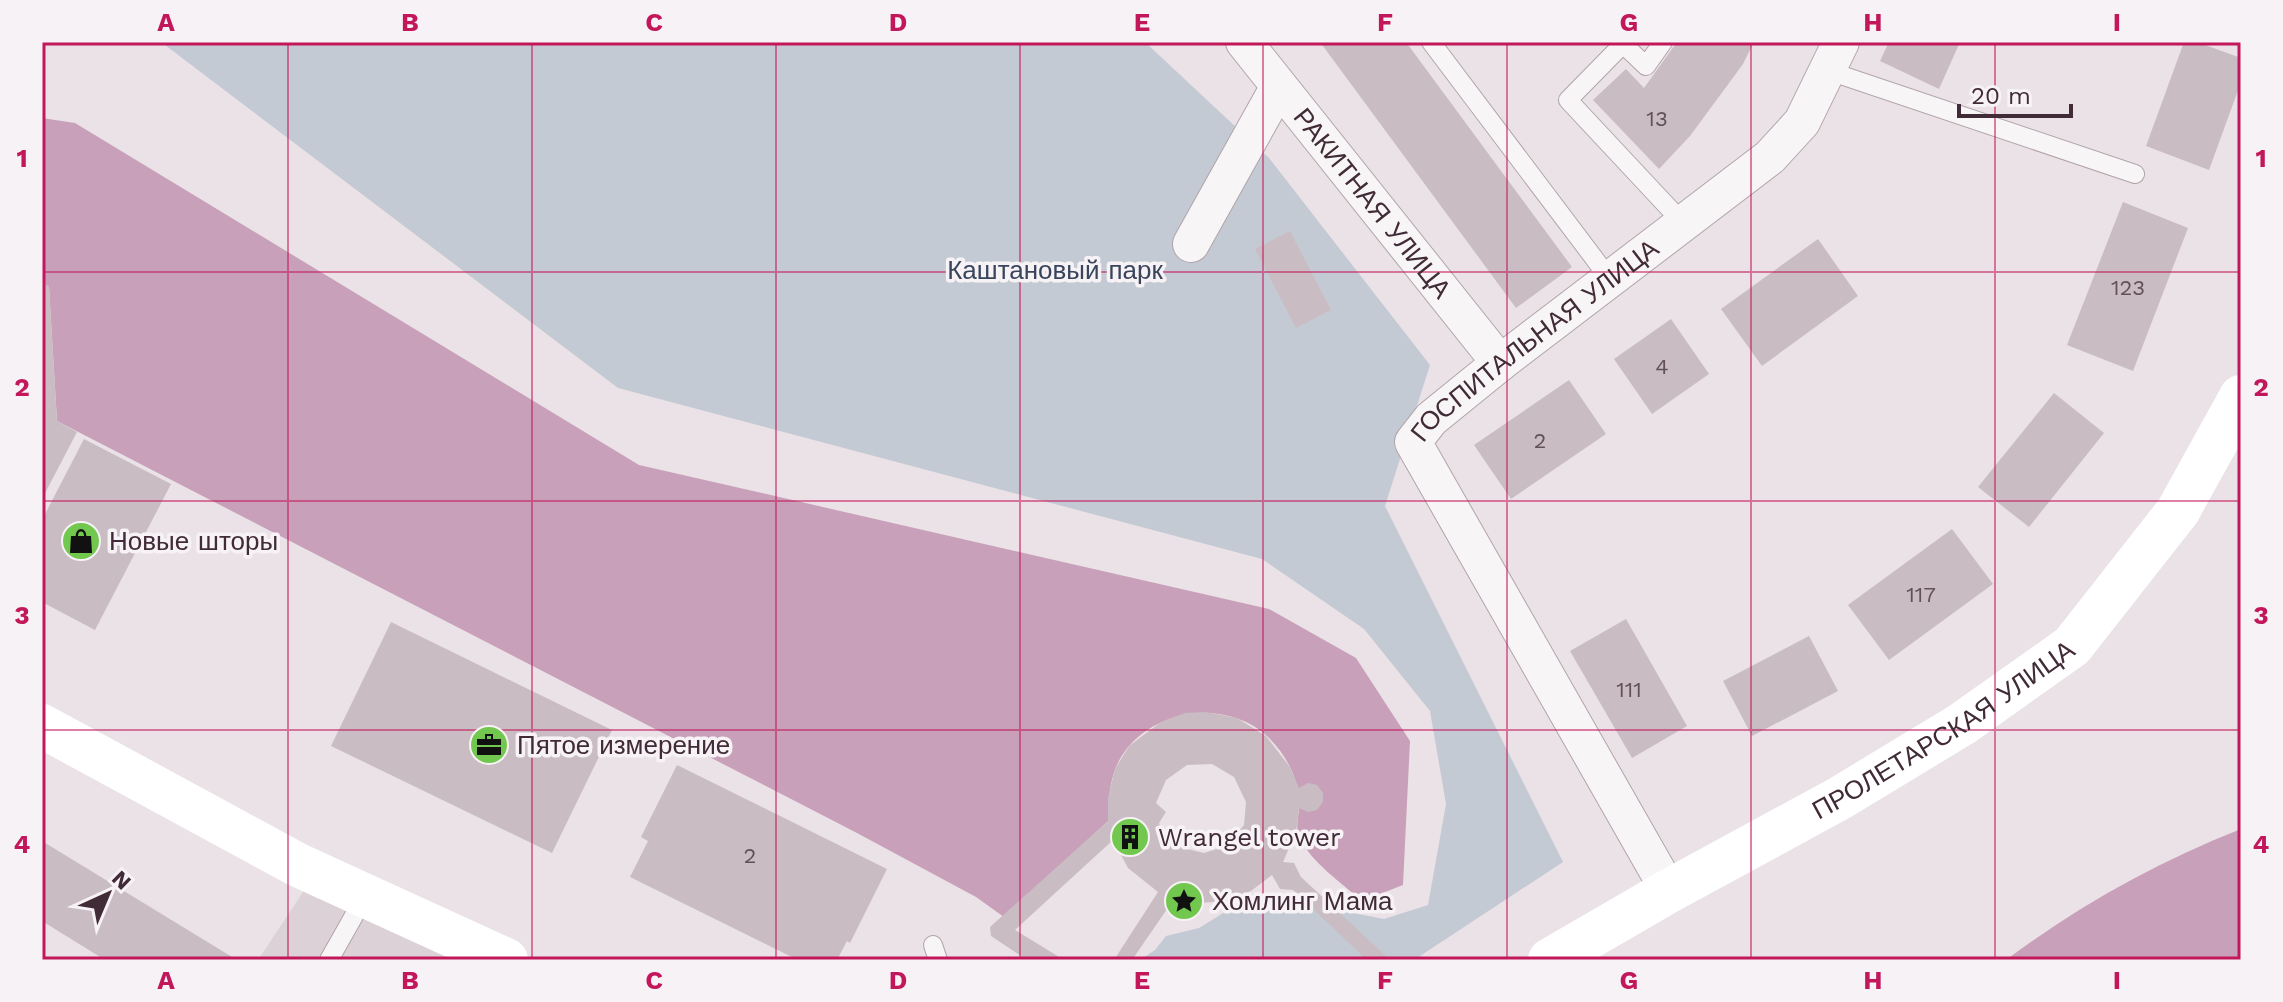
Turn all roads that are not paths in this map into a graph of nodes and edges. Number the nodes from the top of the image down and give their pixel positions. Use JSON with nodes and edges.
{"nodes":[{"id":1,"x":1244,"y":42,"type":"edge"},
{"id":2,"x":1431,"y":42,"type":"edge"},
{"id":3,"x":1663,"y":42,"type":"edge"},
{"id":4,"x":1835,"y":56,"type":"edge"},
{"id":5,"x":1278,"y":88,"type":"junction"},
{"id":6,"x":2135,"y":174,"type":"dead end"},
{"id":7,"x":1683,"y":223,"type":"junction"},
{"id":8,"x":1191,"y":244,"type":"dead end"},
{"id":9,"x":1609,"y":278,"type":"junction"},
{"id":10,"x":1500,"y":363,"type":"junction"},
{"id":11,"x":2241,"y":397,"type":"edge"},
{"id":12,"x":42,"y":726,"type":"edge"},
{"id":13,"x":1669,"y":891,"type":"junction"},
{"id":14,"x":364,"y":898,"type":"junction"},
{"id":15,"x":329,"y":960,"type":"edge"},
{"id":16,"x":506,"y":960,"type":"edge"},
{"id":17,"x":1550,"y":960,"type":"edge"}],
"edges":[{"from":1,"to":5,"type":"street","name":"РАКИТНАЯ УЛИЦА"},
{"from":2,"to":9,"type":"lane"},
{"from":3,"to":7,"type":"lane"},
{"from":4,"to":6,"type":"lane"},
{"from":4,"to":7,"type":"street","name":"ГОСПИТАЛЬНАЯ УЛИЦА"},
{"from":5,"to":8,"type":"street"},
{"from":5,"to":10,"type":"street","name":"РАКИТНАЯ УЛИЦА"},
{"from":7,"to":9,"type":"street","name":"ГОСПИТАЛЬНАЯ УЛИЦА"},
{"from":9,"to":10,"type":"street","name":"ГОСПИТАЛЬНАЯ УЛИЦА"},
{"from":10,"to":13,"type":"street","name":"ГОСПИТАЛЬНАЯ УЛИЦА"},
{"from":11,"to":13,"type":"main road","name":"ПРОЛЕТАРСКАЯ УЛИЦА"},
{"from":12,"to":14,"type":"main road"},
{"from":13,"to":17,"type":"main road","name":"ПРОЛЕТАРСКАЯ УЛИЦА"},
{"from":14,"to":15,"type":"lane"},
{"from":14,"to":16,"type":"main road"}]}
